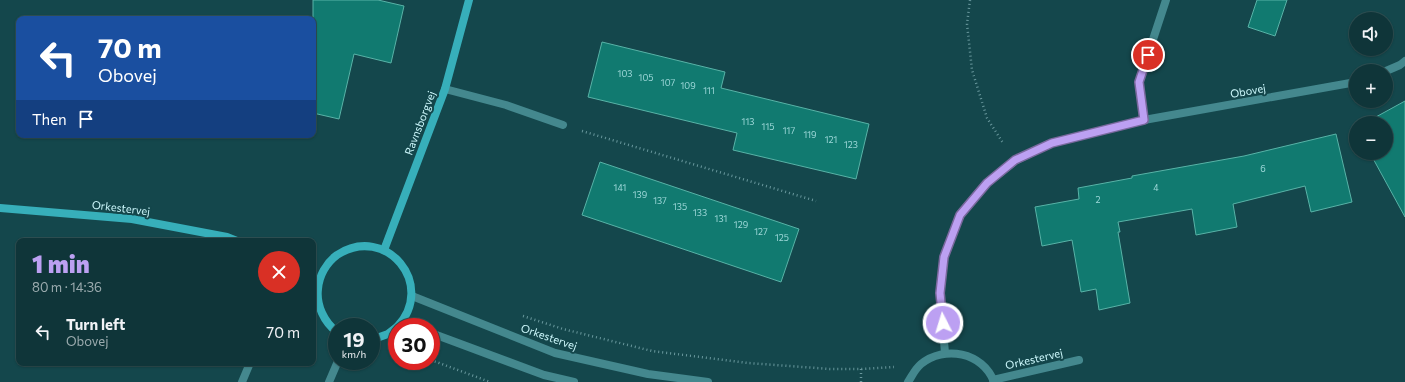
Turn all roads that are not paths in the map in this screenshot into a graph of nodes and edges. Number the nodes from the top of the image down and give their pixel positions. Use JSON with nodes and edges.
{"nodes":[{"id":1,"x":469,"y":0,"type":"edge"},
{"id":2,"x":1166,"y":0,"type":"edge"},
{"id":3,"x":1405,"y":61,"type":"edge"},
{"id":4,"x":1393,"y":68,"type":"edge"},
{"id":5,"x":1349,"y":83,"type":"edge"},
{"id":6,"x":444,"y":89,"type":"junction"},
{"id":7,"x":1144,"y":120,"type":"junction"},
{"id":8,"x":563,"y":125,"type":"road end"},
{"id":9,"x":0,"y":208,"type":"edge"},
{"id":10,"x":230,"y":238,"type":"edge"},
{"id":11,"x":384,"y":250,"type":"junction"},
{"id":12,"x":316,"y":273,"type":"edge"},
{"id":13,"x":321,"y":275,"type":"junction"},
{"id":14,"x":412,"y":296,"type":"junction"},
{"id":15,"x":404,"y":318,"type":"edge"},
{"id":16,"x":328,"y":322,"type":"edge"},
{"id":17,"x":440,"y":336,"type":"edge"},
{"id":18,"x":945,"y":353,"type":"junction"},
{"id":19,"x":1079,"y":360,"type":"dead end"},
{"id":20,"x":249,"y":366,"type":"edge"},
{"id":21,"x":334,"y":370,"type":"edge"},
{"id":22,"x":993,"y":381,"type":"edge"},
{"id":23,"x":242,"y":382,"type":"edge"},
{"id":24,"x":329,"y":382,"type":"edge"},
{"id":25,"x":574,"y":382,"type":"edge"},
{"id":26,"x":708,"y":382,"type":"edge"},
{"id":27,"x":908,"y":382,"type":"edge"}],
"edges":[{"from":1,"to":6,"type":"street","name":"Ravnsborgvej"},
{"from":2,"to":7,"type":"street"},
{"from":3,"to":4,"type":"street"},
{"from":5,"to":7,"type":"street","name":"Obovej"},
{"from":6,"to":8,"type":"street"},
{"from":6,"to":11,"type":"street","name":"Ravnsborgvej"},
{"from":7,"to":18,"type":"street","name":"Obovej"},
{"from":9,"to":10,"type":"street","name":"Orkestervej"},
{"from":11,"to":13,"type":"street"},
{"from":11,"to":14,"type":"street"},
{"from":12,"to":13,"type":"street"},
{"from":13,"to":16,"type":"street"},
{"from":14,"to":15,"type":"street"},
{"from":14,"to":26,"type":"street","name":"Orkestervej"},
{"from":17,"to":25,"type":"street"},
{"from":18,"to":22,"type":"street"},
{"from":18,"to":27,"type":"street"},
{"from":19,"to":22,"type":"street","name":"Orkestervej"},
{"from":20,"to":23,"type":"street"},
{"from":21,"to":24,"type":"street"}]}
